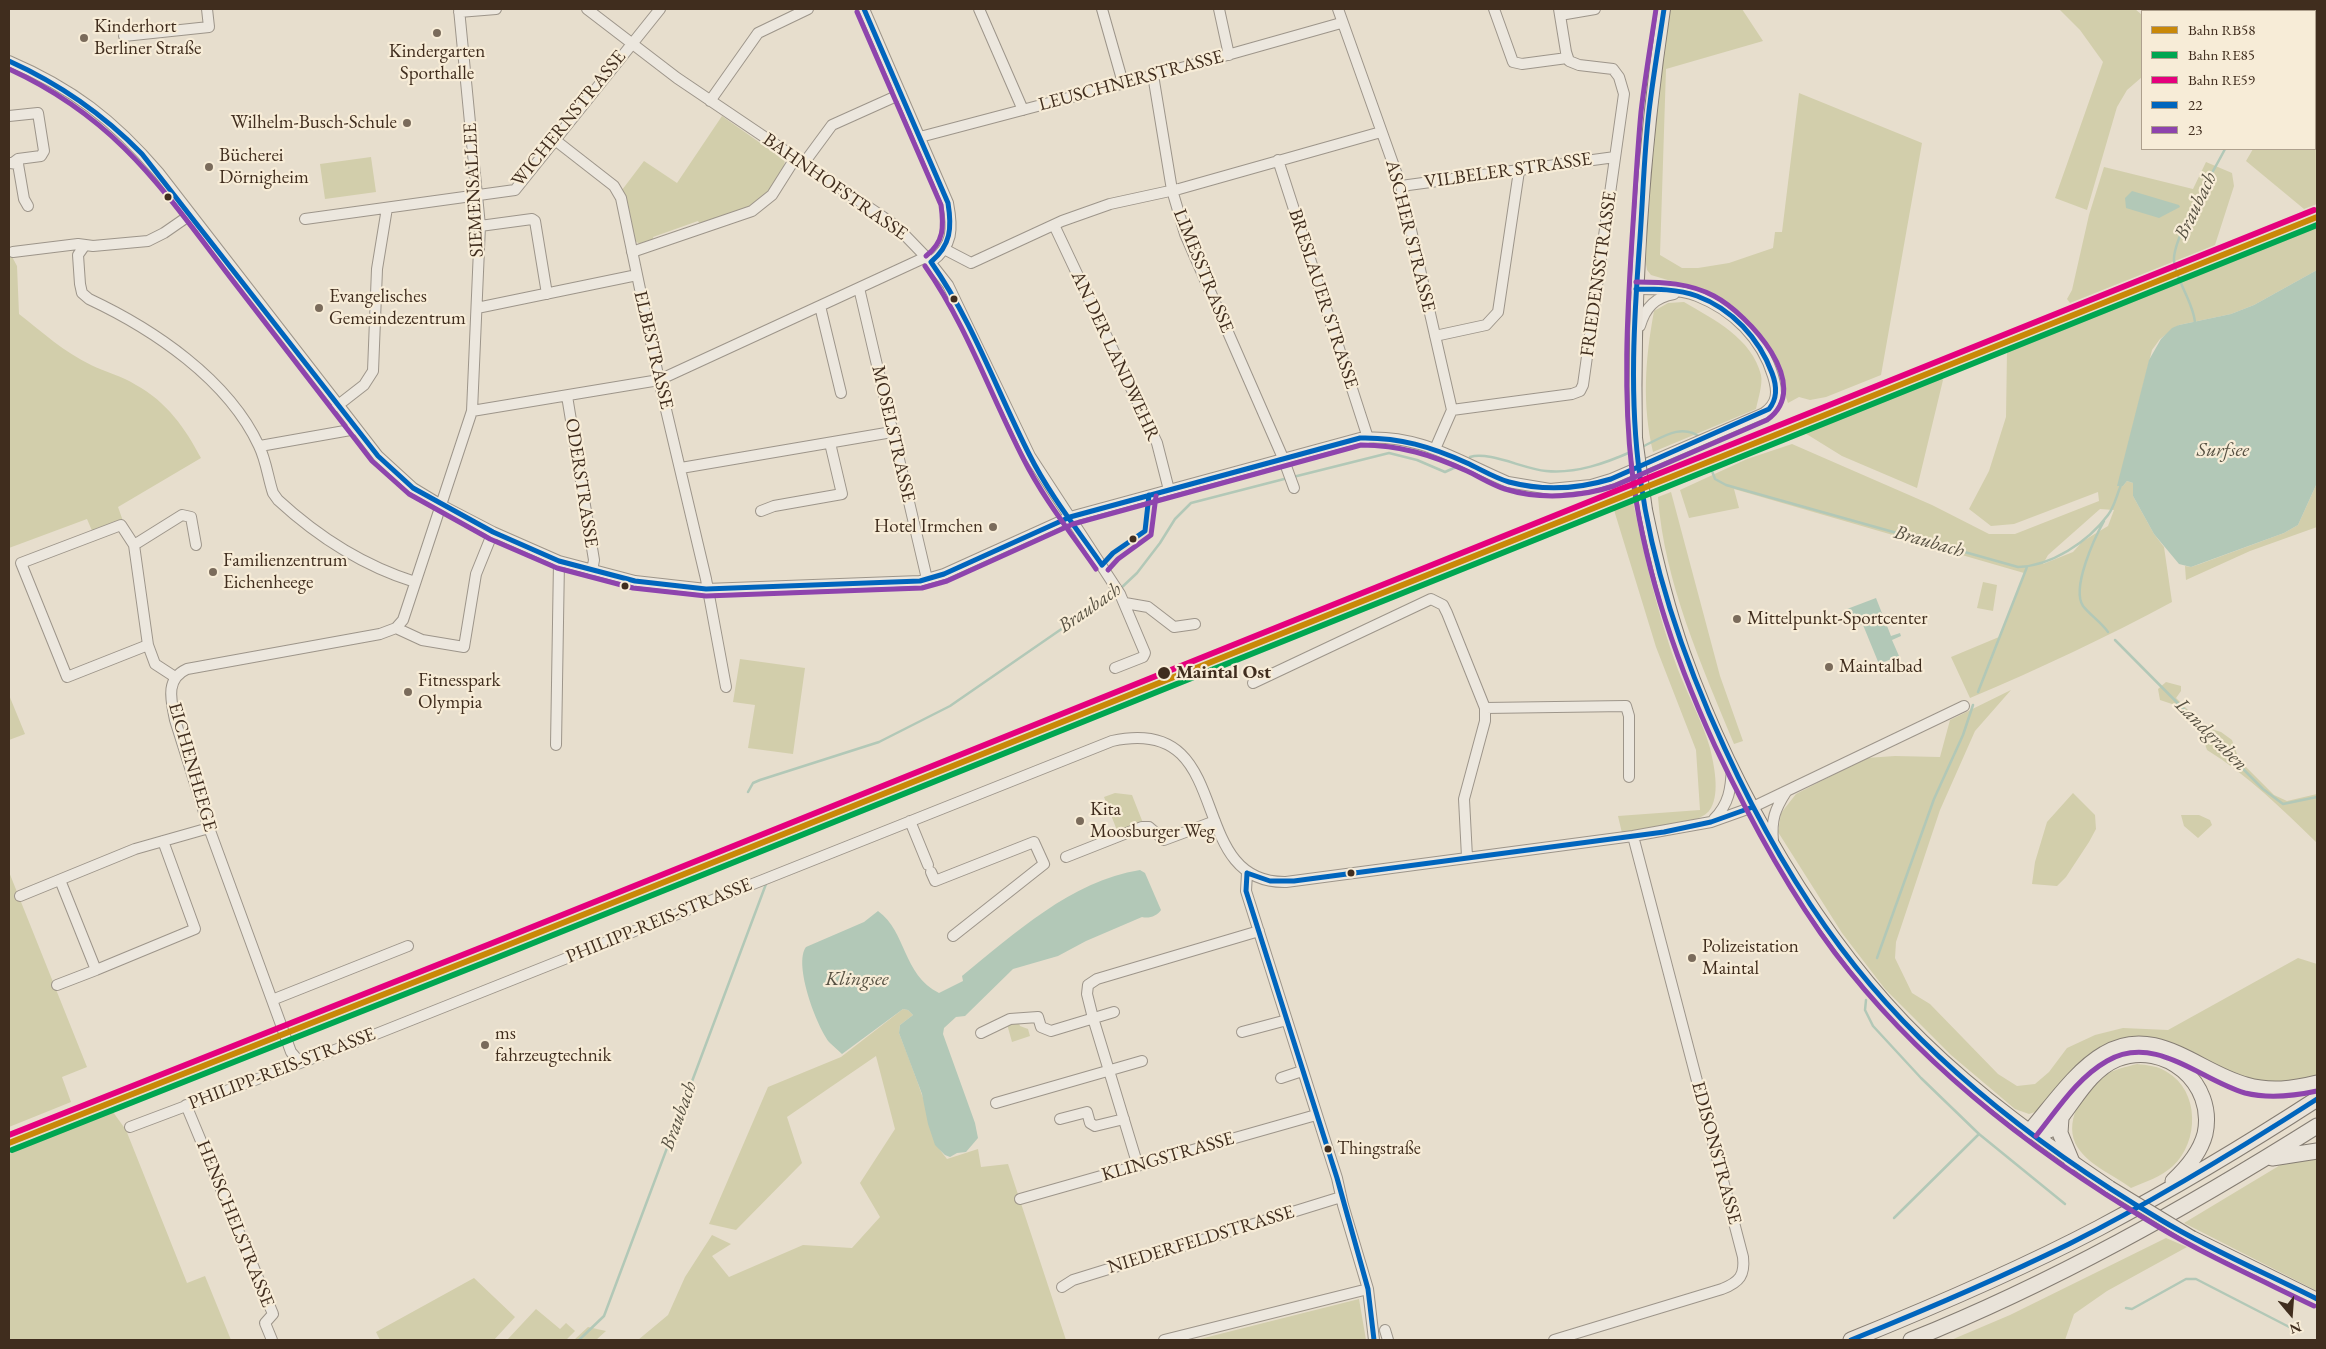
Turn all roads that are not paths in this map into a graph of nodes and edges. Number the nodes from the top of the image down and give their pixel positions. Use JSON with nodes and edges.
{"nodes":[{"id":1,"x":207,"y":9,"type":"edge"},
{"id":2,"x":496,"y":9,"type":"edge"},
{"id":3,"x":587,"y":9,"type":"edge"},
{"id":4,"x":660,"y":9,"type":"edge"},
{"id":5,"x":808,"y":9,"type":"edge"},
{"id":6,"x":864,"y":9,"type":"edge"},
{"id":7,"x":979,"y":9,"type":"edge"},
{"id":8,"x":1102,"y":9,"type":"edge"},
{"id":9,"x":1219,"y":9,"type":"edge"},
{"id":10,"x":1338,"y":9,"type":"edge"},
{"id":11,"x":1494,"y":9,"type":"edge"},
{"id":12,"x":1595,"y":9,"type":"edge"},
{"id":13,"x":1664,"y":9,"type":"edge"},
{"id":14,"x":459,"y":11,"type":"edge"},
{"id":15,"x":1560,"y":12,"type":"edge"},
{"id":16,"x":1341,"y":22,"type":"junction"},
{"id":17,"x":124,"y":36,"type":"dead end"},
{"id":18,"x":631,"y":44,"type":"junction"},
{"id":19,"x":1229,"y":55,"type":"junction"},
{"id":20,"x":1567,"y":58,"type":"junction"},
{"id":21,"x":9,"y":60,"type":"edge"},
{"id":22,"x":1153,"y":75,"type":"junction"},
{"id":23,"x":1123,"y":83,"type":"junction"},
{"id":24,"x":902,"y":94,"type":"junction"},
{"id":25,"x":710,"y":101,"type":"junction"},
{"id":26,"x":1023,"y":110,"type":"junction"},
{"id":27,"x":9,"y":116,"type":"edge"},
{"id":28,"x":1381,"y":132,"type":"junction"},
{"id":29,"x":920,"y":137,"type":"junction"},
{"id":30,"x":555,"y":140,"type":"junction"},
{"id":31,"x":1616,"y":157,"type":"junction"},
{"id":32,"x":800,"y":160,"type":"junction"},
{"id":33,"x":1278,"y":160,"type":"junction"},
{"id":34,"x":11,"y":163,"type":"edge"},
{"id":35,"x":1519,"y":170,"type":"junction"},
{"id":36,"x":1401,"y":186,"type":"junction"},
{"id":37,"x":1172,"y":190,"type":"junction"},
{"id":38,"x":478,"y":196,"type":"junction"},
{"id":39,"x":28,"y":206,"type":"dead end"},
{"id":40,"x":387,"y":208,"type":"junction"},
{"id":41,"x":190,"y":215,"type":"junction"},
{"id":42,"x":305,"y":219,"type":"dead end"},
{"id":43,"x":1054,"y":225,"type":"junction"},
{"id":44,"x":480,"y":226,"type":"junction"},
{"id":45,"x":85,"y":245,"type":"junction"},
{"id":46,"x":946,"y":250,"type":"junction"},
{"id":47,"x":13,"y":252,"type":"dead end"},
{"id":48,"x":632,"y":252,"type":"junction"},
{"id":49,"x":929,"y":260,"type":"junction"},
{"id":50,"x":637,"y":275,"type":"junction"},
{"id":51,"x":859,"y":288,"type":"junction"},
{"id":52,"x":1636,"y":289,"type":"junction"},
{"id":53,"x":1682,"y":292,"type":"junction"},
{"id":54,"x":547,"y":294,"type":"junction"},
{"id":55,"x":820,"y":306,"type":"junction"},
{"id":56,"x":476,"y":308,"type":"junction"},
{"id":57,"x":1435,"y":336,"type":"junction"},
{"id":58,"x":1635,"y":340,"type":"junction"},
{"id":59,"x":659,"y":380,"type":"junction"},
{"id":60,"x":841,"y":393,"type":"dead end"},
{"id":61,"x":567,"y":396,"type":"junction"},
{"id":62,"x":337,"y":406,"type":"junction"},
{"id":63,"x":1452,"y":410,"type":"junction"},
{"id":64,"x":472,"y":411,"type":"junction"},
{"id":65,"x":356,"y":430,"type":"junction"},
{"id":66,"x":892,"y":432,"type":"junction"},
{"id":67,"x":1368,"y":438,"type":"junction"},
{"id":68,"x":830,"y":443,"type":"junction"},
{"id":69,"x":260,"y":446,"type":"junction"},
{"id":70,"x":1435,"y":449,"type":"junction"},
{"id":71,"x":1283,"y":458,"type":"junction"},
{"id":72,"x":681,"y":468,"type":"junction"},
{"id":73,"x":1294,"y":488,"type":"dead end"},
{"id":74,"x":1169,"y":490,"type":"junction"},
{"id":75,"x":441,"y":505,"type":"junction"},
{"id":76,"x":761,"y":511,"type":"dead end"},
{"id":77,"x":1070,"y":517,"type":"junction"},
{"id":78,"x":493,"y":532,"type":"junction"},
{"id":79,"x":134,"y":544,"type":"junction"},
{"id":80,"x":196,"y":545,"type":"dead end"},
{"id":81,"x":559,"y":561,"type":"junction"},
{"id":82,"x":592,"y":571,"type":"junction"},
{"id":83,"x":927,"y":580,"type":"junction"},
{"id":84,"x":415,"y":582,"type":"junction"},
{"id":85,"x":706,"y":589,"type":"junction"},
{"id":86,"x":1122,"y":598,"type":"junction"},
{"id":87,"x":1196,"y":624,"type":"dead end"},
{"id":88,"x":396,"y":628,"type":"junction"},
{"id":89,"x":148,"y":645,"type":"junction"},
{"id":90,"x":1115,"y":668,"type":"dead end"},
{"id":91,"x":175,"y":677,"type":"junction"},
{"id":92,"x":1253,"y":683,"type":"dead end"},
{"id":93,"x":726,"y":687,"type":"dead end"},
{"id":94,"x":1964,"y":706,"type":"dead end"},
{"id":95,"x":1485,"y":708,"type":"junction"},
{"id":96,"x":556,"y":745,"type":"dead end"},
{"id":97,"x":1732,"y":765,"type":"junction"},
{"id":98,"x":1630,"y":777,"type":"dead end"},
{"id":99,"x":1786,"y":791,"type":"junction"},
{"id":100,"x":1753,"y":807,"type":"junction"},
{"id":101,"x":910,"y":820,"type":"junction"},
{"id":102,"x":1215,"y":821,"type":"junction"},
{"id":103,"x":1711,"y":822,"type":"junction"},
{"id":104,"x":209,"y":828,"type":"junction"},
{"id":105,"x":1633,"y":836,"type":"junction"},
{"id":106,"x":163,"y":840,"type":"junction"},
{"id":107,"x":1773,"y":842,"type":"junction"},
{"id":108,"x":1066,"y":857,"type":"dead end"},
{"id":109,"x":1467,"y":857,"type":"junction"},
{"id":110,"x":1247,"y":873,"type":"junction"},
{"id":111,"x":1260,"y":878,"type":"junction"},
{"id":112,"x":60,"y":880,"type":"junction"},
{"id":113,"x":20,"y":896,"type":"dead end"},
{"id":114,"x":1249,"y":899,"type":"junction"},
{"id":115,"x":1259,"y":931,"type":"junction"},
{"id":116,"x":953,"y":936,"type":"dead end"},
{"id":117,"x":408,"y":946,"type":"dead end"},
{"id":118,"x":96,"y":970,"type":"junction"},
{"id":119,"x":57,"y":986,"type":"dead end"},
{"id":120,"x":272,"y":1000,"type":"junction"},
{"id":121,"x":1114,"y":1012,"type":"dead end"},
{"id":122,"x":1093,"y":1018,"type":"junction"},
{"id":123,"x":1287,"y":1020,"type":"junction"},
{"id":124,"x":1242,"y":1032,"type":"dead end"},
{"id":125,"x":981,"y":1033,"type":"dead end"},
{"id":126,"x":307,"y":1061,"type":"junction"},
{"id":127,"x":1142,"y":1061,"type":"dead end"},
{"id":128,"x":1109,"y":1070,"type":"junction"},
{"id":129,"x":1302,"y":1072,"type":"junction"},
{"id":130,"x":1281,"y":1078,"type":"dead end"},
{"id":131,"x":2317,"y":1083,"type":"edge"},
{"id":132,"x":2317,"y":1099,"type":"edge"},
{"id":133,"x":996,"y":1103,"type":"dead end"},
{"id":134,"x":186,"y":1106,"type":"junction"},
{"id":135,"x":1316,"y":1115,"type":"junction"},
{"id":136,"x":2061,"y":1118,"type":"junction"},
{"id":137,"x":1060,"y":1119,"type":"dead end"},
{"id":138,"x":1124,"y":1119,"type":"junction"},
{"id":139,"x":2317,"y":1126,"type":"edge"},
{"id":140,"x":130,"y":1127,"type":"dead end"},
{"id":141,"x":2030,"y":1131,"type":"junction"},
{"id":142,"x":2317,"y":1151,"type":"edge"},
{"id":143,"x":2264,"y":1160,"type":"junction"},
{"id":144,"x":2072,"y":1162,"type":"junction"},
{"id":145,"x":1138,"y":1166,"type":"junction"},
{"id":146,"x":1341,"y":1197,"type":"junction"},
{"id":147,"x":1020,"y":1199,"type":"dead end"},
{"id":148,"x":2152,"y":1199,"type":"junction"},
{"id":149,"x":1062,"y":1287,"type":"dead end"},
{"id":150,"x":1368,"y":1289,"type":"junction"},
{"id":151,"x":2312,"y":1296,"type":"edge"},
{"id":152,"x":2317,"y":1309,"type":"edge"},
{"id":153,"x":272,"y":1340,"type":"edge"},
{"id":154,"x":1164,"y":1340,"type":"edge"},
{"id":155,"x":1374,"y":1340,"type":"edge"},
{"id":156,"x":1554,"y":1340,"type":"edge"},
{"id":157,"x":1851,"y":1340,"type":"edge"},
{"id":158,"x":1911,"y":1340,"type":"edge"}],
"edges":[{"from":1,"to":17,"type":"street"},
{"from":2,"to":14,"type":"street"},
{"from":3,"to":18,"type":"street","name":"BAHNHOFSTRASSE"},
{"from":4,"to":18,"type":"street","name":"WICHERNSTRASSE"},
{"from":5,"to":25,"type":"street"},
{"from":6,"to":24,"type":"street"},
{"from":7,"to":26,"type":"street"},
{"from":8,"to":23,"type":"street"},
{"from":9,"to":19,"type":"street"},
{"from":10,"to":16,"type":"street","name":"ASCHER STRASSE"},
{"from":11,"to":20,"type":"street"},
{"from":12,"to":15,"type":"street"},
{"from":13,"to":52,"type":"main road"},
{"from":14,"to":38,"type":"street","name":"SIEMENSALLEE"},
{"from":15,"to":20,"type":"street"},
{"from":16,"to":19,"type":"street","name":"LEUSCHNERSTRASSE"},
{"from":16,"to":28,"type":"street","name":"ASCHER STRASSE"},
{"from":18,"to":25,"type":"street","name":"BAHNHOFSTRASSE"},
{"from":18,"to":30,"type":"street","name":"WICHERNSTRASSE"},
{"from":19,"to":22,"type":"street","name":"LEUSCHNERSTRASSE"},
{"from":20,"to":31,"type":"street","name":"FRIEDENSSTRASSE"},
{"from":21,"to":41,"type":"street"},
{"from":22,"to":23,"type":"street","name":"LEUSCHNERSTRASSE"},
{"from":22,"to":37,"type":"street","name":"LIMESSTRASSE"},
{"from":23,"to":26,"type":"street","name":"LEUSCHNERSTRASSE"},
{"from":24,"to":29,"type":"street"},
{"from":24,"to":32,"type":"street"},
{"from":25,"to":32,"type":"street","name":"BAHNHOFSTRASSE"},
{"from":26,"to":29,"type":"street","name":"LEUSCHNERSTRASSE"},
{"from":27,"to":34,"type":"street"},
{"from":28,"to":33,"type":"street"},
{"from":28,"to":36,"type":"street","name":"ASCHER STRASSE"},
{"from":29,"to":46,"type":"street"},
{"from":30,"to":38,"type":"street","name":"WICHERNSTRASSE"},
{"from":30,"to":48,"type":"street","name":"ELBESTRASSE"},
{"from":31,"to":35,"type":"street","name":"VILBELER STRASSE"},
{"from":31,"to":63,"type":"street","name":"FRIEDENSSTRASSE"},
{"from":32,"to":48,"type":"street"},
{"from":32,"to":49,"type":"street","name":"BAHNHOFSTRASSE"},
{"from":33,"to":37,"type":"street"},
{"from":33,"to":67,"type":"street","name":"BRESLAUER STRASSE"},
{"from":34,"to":39,"type":"street"},
{"from":35,"to":36,"type":"street","name":"VILBELER STRASSE"},
{"from":35,"to":57,"type":"street"},
{"from":36,"to":57,"type":"street","name":"ASCHER STRASSE"},
{"from":37,"to":43,"type":"street"},
{"from":37,"to":71,"type":"street","name":"LIMESSTRASSE"},
{"from":38,"to":40,"type":"street","name":"WICHERNSTRASSE"},
{"from":38,"to":44,"type":"street","name":"SIEMENSALLEE"},
{"from":40,"to":42,"type":"street","name":"WICHERNSTRASSE"},
{"from":40,"to":62,"type":"street"},
{"from":41,"to":45,"type":"street"},
{"from":41,"to":62,"type":"street"},
{"from":43,"to":46,"type":"street"},
{"from":43,"to":74,"type":"street","name":"AN DER LANDWEHR"},
{"from":44,"to":54,"type":"street"},
{"from":44,"to":56,"type":"street","name":"SIEMENSALLEE"},
{"from":45,"to":47,"type":"street"},
{"from":45,"to":69,"type":"street"},
{"from":46,"to":49,"type":"street"},
{"from":48,"to":50,"type":"street","name":"ELBESTRASSE"},
{"from":49,"to":51,"type":"street"},
{"from":49,"to":77,"type":"street","name":"BAHNHOFSTRASSE"},
{"from":50,"to":54,"type":"street"},
{"from":50,"to":59,"type":"street","name":"ELBESTRASSE"},
{"from":51,"to":55,"type":"street"},
{"from":51,"to":66,"type":"street","name":"MOSELSTRASSE"},
{"from":52,"to":53,"type":"street"},
{"from":52,"to":58,"type":"main road"},
{"from":53,"to":58,"type":"street"},
{"from":53,"to":70,"type":"street"},
{"from":54,"to":56,"type":"street"},
{"from":55,"to":59,"type":"street"},
{"from":55,"to":60,"type":"street"},
{"from":56,"to":64,"type":"street","name":"SIEMENSALLEE"},
{"from":57,"to":63,"type":"street","name":"ASCHER STRASSE"},
{"from":58,"to":97,"type":"main road","bridge":true},
{"from":59,"to":61,"type":"street"},
{"from":59,"to":72,"type":"street","name":"ELBESTRASSE"},
{"from":61,"to":64,"type":"street"},
{"from":61,"to":82,"type":"street","name":"ODERSTRASSE"},
{"from":62,"to":65,"type":"street"},
{"from":63,"to":70,"type":"street"},
{"from":64,"to":75,"type":"street","name":"SIEMENSALLEE"},
{"from":65,"to":69,"type":"street"},
{"from":65,"to":75,"type":"street"},
{"from":66,"to":68,"type":"street"},
{"from":66,"to":83,"type":"street","name":"MOSELSTRASSE"},
{"from":67,"to":70,"type":"street"},
{"from":67,"to":71,"type":"street"},
{"from":68,"to":72,"type":"street"},
{"from":68,"to":76,"type":"street"},
{"from":69,"to":84,"type":"street"},
{"from":71,"to":73,"type":"street","name":"LIMESSTRASSE"},
{"from":71,"to":74,"type":"street"},
{"from":72,"to":85,"type":"street","name":"ELBESTRASSE"},
{"from":74,"to":77,"type":"street"},
{"from":75,"to":78,"type":"street"},
{"from":75,"to":84,"type":"street","name":"SIEMENSALLEE"},
{"from":77,"to":83,"type":"street"},
{"from":77,"to":86,"type":"street","name":"BAHNHOFSTRASSE"},
{"from":78,"to":81,"type":"street"},
{"from":78,"to":88,"type":"street"},
{"from":79,"to":80,"type":"street"},
{"from":79,"to":89,"type":"street"},
{"from":79,"to":89,"type":"street"},
{"from":81,"to":82,"type":"street"},
{"from":81,"to":96,"type":"street"},
{"from":82,"to":85,"type":"street"},
{"from":83,"to":85,"type":"street"},
{"from":84,"to":88,"type":"street","name":"SIEMENSALLEE"},
{"from":85,"to":93,"type":"street","name":"ELBESTRASSE"},
{"from":86,"to":87,"type":"street"},
{"from":86,"to":90,"type":"street","name":"BAHNHOFSTRASSE"},
{"from":88,"to":91,"type":"street","name":"EICHENHEEGE"},
{"from":89,"to":91,"type":"street"},
{"from":91,"to":104,"type":"street","name":"EICHENHEEGE"},
{"from":92,"to":95,"type":"street"},
{"from":94,"to":99,"type":"street"},
{"from":95,"to":98,"type":"street"},
{"from":95,"to":109,"type":"street"},
{"from":97,"to":100,"type":"main road"},
{"from":97,"to":103,"type":"street"},
{"from":99,"to":100,"type":"street"},
{"from":99,"to":107,"type":"street"},
{"from":100,"to":103,"type":"street"},
{"from":100,"to":107,"type":"main road"},
{"from":101,"to":102,"type":"street","name":"PHILIPP-REIS-STRASSE"},
{"from":101,"to":116,"type":"street"},
{"from":101,"to":126,"type":"street","name":"PHILIPP-REIS-STRASSE"},
{"from":102,"to":108,"type":"street"},
{"from":102,"to":110,"type":"street"},
{"from":103,"to":105,"type":"street"},
{"from":104,"to":106,"type":"street"},
{"from":104,"to":120,"type":"street","name":"EICHENHEEGE"},
{"from":105,"to":109,"type":"street"},
{"from":105,"to":156,"type":"street","name":"EDISONSTRASSE"},
{"from":106,"to":112,"type":"street"},
{"from":106,"to":118,"type":"street"},
{"from":107,"to":141,"type":"main road"},
{"from":109,"to":111,"type":"street"},
{"from":110,"to":111,"type":"street"},
{"from":110,"to":114,"type":"street"},
{"from":111,"to":114,"type":"street"},
{"from":112,"to":113,"type":"street"},
{"from":112,"to":118,"type":"street"},
{"from":114,"to":115,"type":"street"},
{"from":115,"to":122,"type":"street"},
{"from":115,"to":123,"type":"street"},
{"from":117,"to":120,"type":"street"},
{"from":118,"to":119,"type":"street"},
{"from":120,"to":126,"type":"street","name":"EICHENHEEGE"},
{"from":121,"to":122,"type":"street"},
{"from":122,"to":125,"type":"street"},
{"from":122,"to":128,"type":"street"},
{"from":123,"to":124,"type":"street"},
{"from":123,"to":129,"type":"street"},
{"from":126,"to":134,"type":"street","name":"PHILIPP-REIS-STRASSE"},
{"from":127,"to":128,"type":"street"},
{"from":128,"to":133,"type":"street"},
{"from":128,"to":138,"type":"street"},
{"from":129,"to":130,"type":"street"},
{"from":129,"to":135,"type":"street"},
{"from":131,"to":141,"type":"highway"},
{"from":132,"to":148,"type":"highway"},
{"from":134,"to":140,"type":"street","name":"PHILIPP-REIS-STRASSE"},
{"from":134,"to":153,"type":"street","name":"HENSCHELSTRASSE"},
{"from":135,"to":145,"type":"street","name":"KLINGSTRASSE"},
{"from":135,"to":146,"type":"street"},
{"from":136,"to":141,"type":"highway"},
{"from":136,"to":144,"type":"highway"},
{"from":136,"to":148,"type":"highway"},
{"from":137,"to":138,"type":"street"},
{"from":138,"to":145,"type":"street"},
{"from":139,"to":143,"type":"highway"},
{"from":141,"to":144,"type":"main road"},
{"from":142,"to":143,"type":"highway"},
{"from":143,"to":158,"type":"highway"},
{"from":144,"to":151,"type":"main road","bridge":true},
{"from":145,"to":147,"type":"street","name":"KLINGSTRASSE"},
{"from":146,"to":149,"type":"street","name":"NIEDERFELDSTRASSE"},
{"from":146,"to":150,"type":"street"},
{"from":148,"to":157,"type":"highway"},
{"from":150,"to":154,"type":"street"},
{"from":150,"to":155,"type":"street"},
{"from":151,"to":152,"type":"main road"}]}
